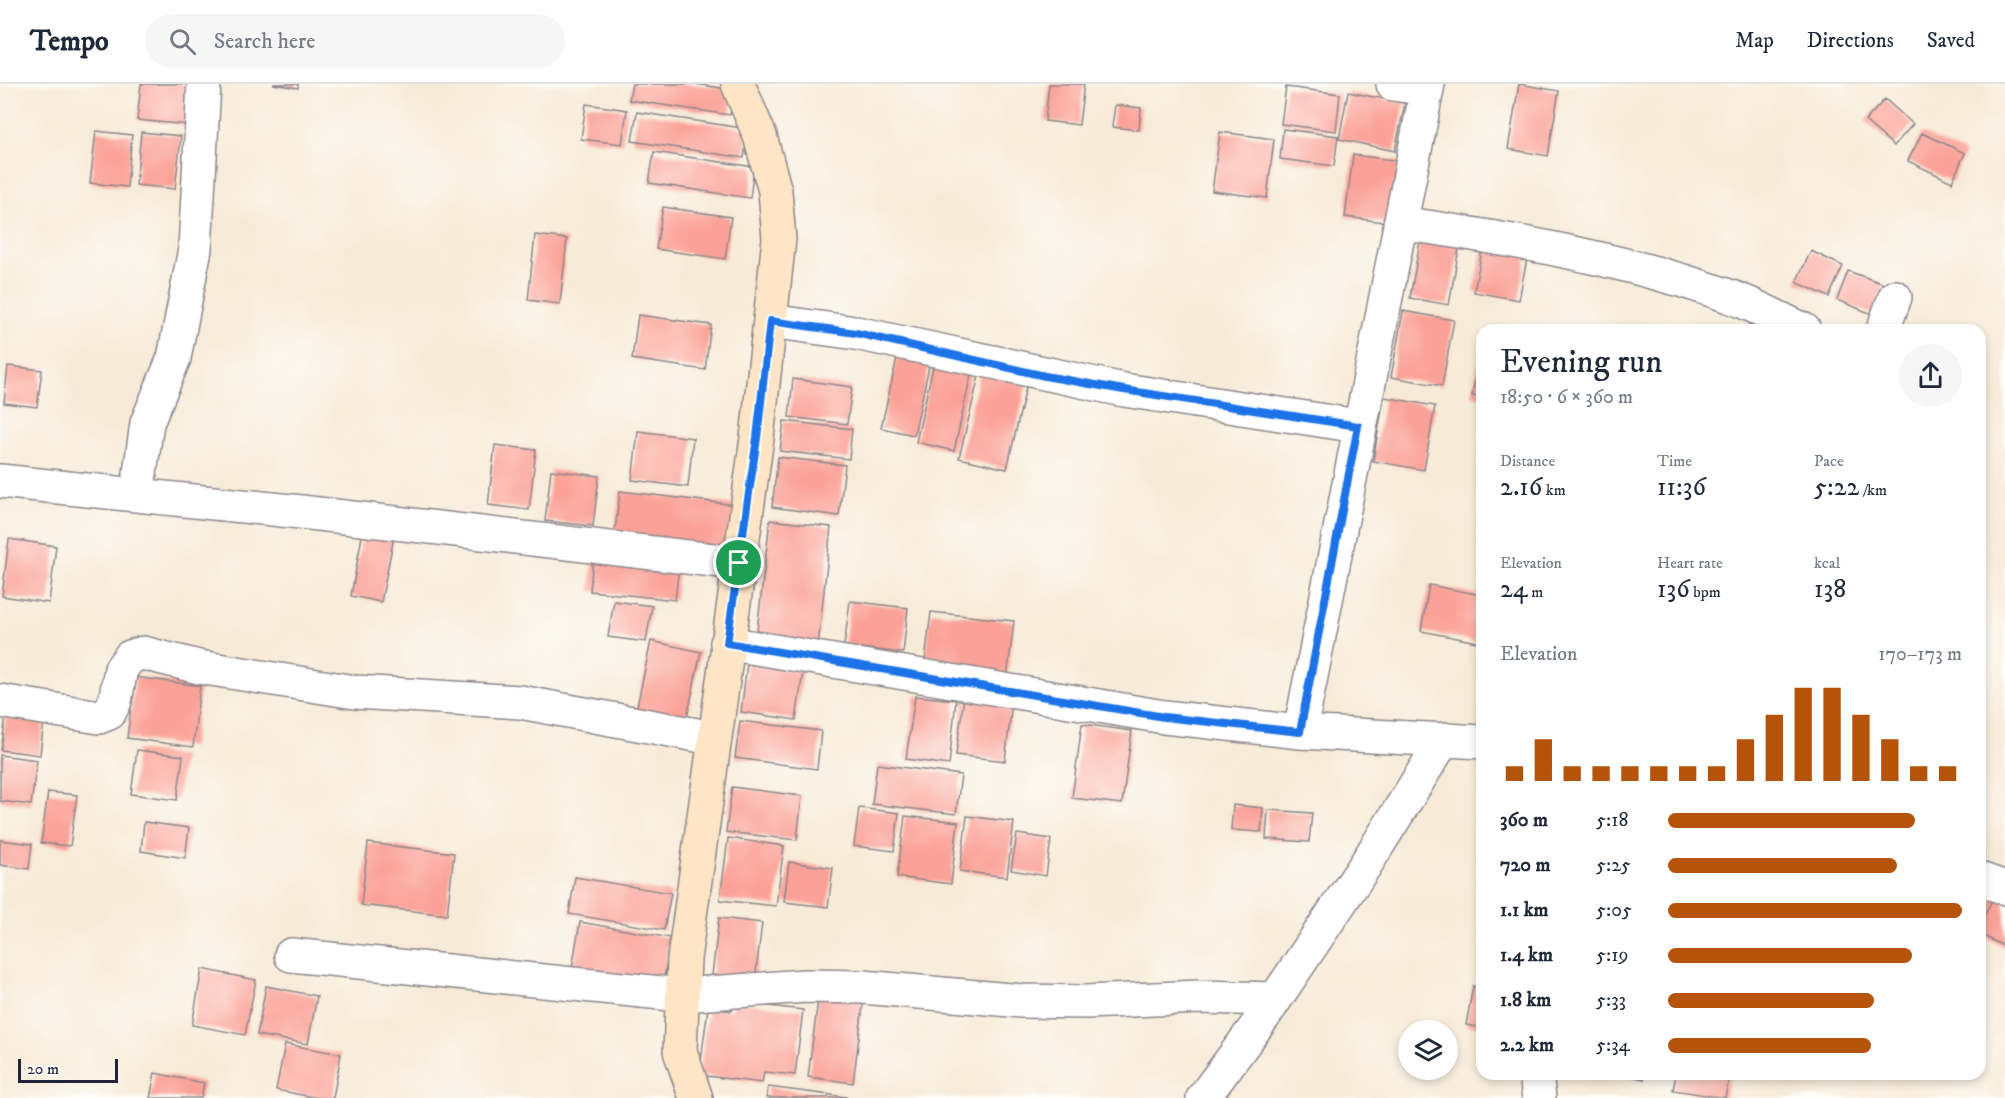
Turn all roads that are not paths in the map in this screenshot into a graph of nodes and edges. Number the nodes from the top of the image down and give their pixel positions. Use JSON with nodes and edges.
{"nodes":[{"id":1,"x":204,"y":84,"type":"edge"},
{"id":2,"x":738,"y":84,"type":"edge"},
{"id":3,"x":1393,"y":84,"type":"edge"},
{"id":4,"x":1427,"y":86,"type":"edge"},
{"id":5,"x":1400,"y":223,"type":"junction"},
{"id":6,"x":1894,"y":297,"type":"dead end"},
{"id":7,"x":770,"y":321,"type":"junction"},
{"id":8,"x":1791,"y":324,"type":"edge"},
{"id":9,"x":1885,"y":324,"type":"edge"},
{"id":10,"x":1358,"y":426,"type":"junction"},
{"id":11,"x":0,"y":482,"type":"edge"},
{"id":12,"x":137,"y":495,"type":"junction"},
{"id":13,"x":739,"y":563,"type":"junction"},
{"id":14,"x":727,"y":643,"type":"junction"},
{"id":15,"x":0,"y":701,"type":"edge"},
{"id":16,"x":1300,"y":732,"type":"junction"},
{"id":17,"x":713,"y":738,"type":"junction"},
{"id":18,"x":1444,"y":739,"type":"junction"},
{"id":19,"x":1476,"y":742,"type":"edge"},
{"id":20,"x":1986,"y":881,"type":"edge"},
{"id":21,"x":2005,"y":888,"type":"edge"},
{"id":22,"x":291,"y":955,"type":"dead end"},
{"id":23,"x":681,"y":995,"type":"junction"},
{"id":24,"x":1275,"y":999,"type":"junction"},
{"id":25,"x":1537,"y":1080,"type":"edge"},
{"id":26,"x":696,"y":1098,"type":"edge"},
{"id":27,"x":1203,"y":1098,"type":"edge"},
{"id":28,"x":1539,"y":1098,"type":"edge"}],
"edges":[{"from":1,"to":12,"type":"street"},
{"from":2,"to":7,"type":"street"},
{"from":3,"to":4,"type":"street"},
{"from":4,"to":5,"type":"street"},
{"from":5,"to":8,"type":"street"},
{"from":5,"to":10,"type":"street"},
{"from":6,"to":9,"type":"street"},
{"from":7,"to":10,"type":"street"},
{"from":7,"to":13,"type":"street"},
{"from":10,"to":16,"type":"street"},
{"from":11,"to":12,"type":"street"},
{"from":12,"to":13,"type":"street"},
{"from":13,"to":14,"type":"street"},
{"from":14,"to":16,"type":"street"},
{"from":14,"to":17,"type":"street"},
{"from":15,"to":17,"type":"street"},
{"from":16,"to":18,"type":"street"},
{"from":17,"to":23,"type":"street"},
{"from":18,"to":19,"type":"street"},
{"from":18,"to":24,"type":"street"},
{"from":20,"to":21,"type":"street"},
{"from":22,"to":23,"type":"street"},
{"from":23,"to":24,"type":"street"},
{"from":23,"to":26,"type":"street"},
{"from":24,"to":27,"type":"street"},
{"from":25,"to":28,"type":"street"}]}
